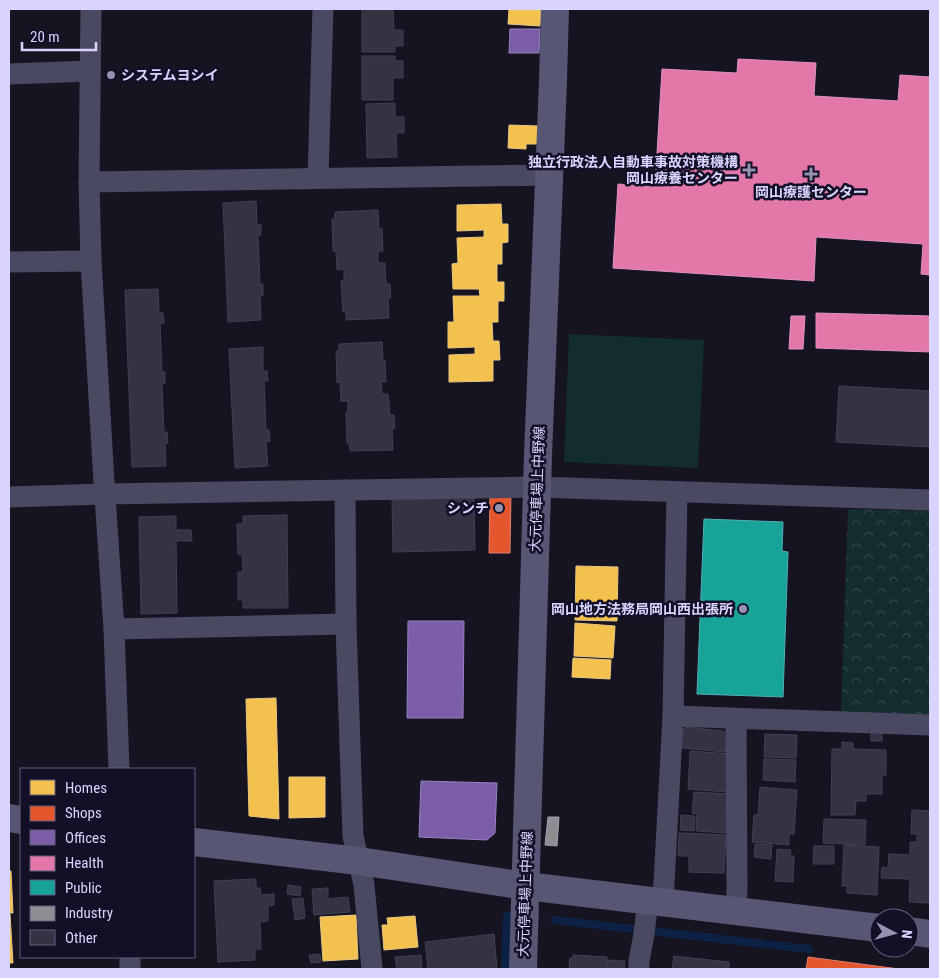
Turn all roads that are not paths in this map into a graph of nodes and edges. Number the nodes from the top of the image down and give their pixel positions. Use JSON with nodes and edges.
{"nodes":[{"id":1,"x":91,"y":9,"type":"edge"},
{"id":2,"x":323,"y":9,"type":"edge"},
{"id":3,"x":555,"y":9,"type":"edge"},
{"id":4,"x":90,"y":71,"type":"junction"},
{"id":5,"x":9,"y":74,"type":"edge"},
{"id":6,"x":549,"y":175,"type":"junction"},
{"id":7,"x":318,"y":178,"type":"junction"},
{"id":8,"x":89,"y":182,"type":"junction"},
{"id":9,"x":91,"y":261,"type":"junction"},
{"id":10,"x":9,"y":262,"type":"edge"},
{"id":11,"x":537,"y":487,"type":"junction"},
{"id":12,"x":345,"y":490,"type":"junction"},
{"id":13,"x":678,"y":492,"type":"junction"},
{"id":14,"x":104,"y":494,"type":"junction"},
{"id":15,"x":9,"y":497,"type":"edge"},
{"id":16,"x":930,"y":500,"type":"edge"},
{"id":17,"x":346,"y":624,"type":"junction"},
{"id":18,"x":114,"y":629,"type":"junction"},
{"id":19,"x":673,"y":716,"type":"junction"},
{"id":20,"x":736,"y":719,"type":"junction"},
{"id":21,"x":930,"y":725,"type":"edge"},
{"id":22,"x":119,"y":768,"type":"edge"},
{"id":23,"x":195,"y":842,"type":"edge"},
{"id":24,"x":358,"y":861,"type":"junction"},
{"id":25,"x":526,"y":886,"type":"junction"},
{"id":26,"x":656,"y":901,"type":"junction"},
{"id":27,"x":736,"y":910,"type":"junction"},
{"id":28,"x":869,"y":927,"type":"edge"},
{"id":29,"x":372,"y":969,"type":"edge"},
{"id":30,"x":523,"y":969,"type":"edge"},
{"id":31,"x":639,"y":969,"type":"edge"}],
"edges":[{"from":1,"to":4,"type":"street"},
{"from":2,"to":7,"type":"street"},
{"from":3,"to":6,"type":"main road","name":"大元停車場上中野線"},
{"from":4,"to":5,"type":"street"},
{"from":4,"to":8,"type":"street"},
{"from":6,"to":7,"type":"street"},
{"from":6,"to":11,"type":"main road","name":"大元停車場上中野線"},
{"from":7,"to":8,"type":"street"},
{"from":8,"to":9,"type":"street"},
{"from":9,"to":10,"type":"street"},
{"from":9,"to":14,"type":"street"},
{"from":11,"to":12,"type":"street"},
{"from":11,"to":13,"type":"street"},
{"from":11,"to":25,"type":"main road","name":"大元停車場上中野線"},
{"from":12,"to":14,"type":"street"},
{"from":12,"to":17,"type":"street"},
{"from":13,"to":16,"type":"street"},
{"from":13,"to":19,"type":"street"},
{"from":14,"to":15,"type":"street"},
{"from":14,"to":18,"type":"street"},
{"from":17,"to":18,"type":"street"},
{"from":17,"to":24,"type":"street"},
{"from":18,"to":22,"type":"street"},
{"from":19,"to":20,"type":"street"},
{"from":19,"to":26,"type":"street"},
{"from":20,"to":21,"type":"street"},
{"from":20,"to":27,"type":"street"},
{"from":23,"to":24,"type":"main road"},
{"from":24,"to":25,"type":"main road"},
{"from":24,"to":29,"type":"street"},
{"from":25,"to":26,"type":"main road"},
{"from":25,"to":30,"type":"main road","name":"大元停車場上中野線"},
{"from":26,"to":27,"type":"main road"},
{"from":26,"to":31,"type":"street"},
{"from":27,"to":28,"type":"main road"}]}
